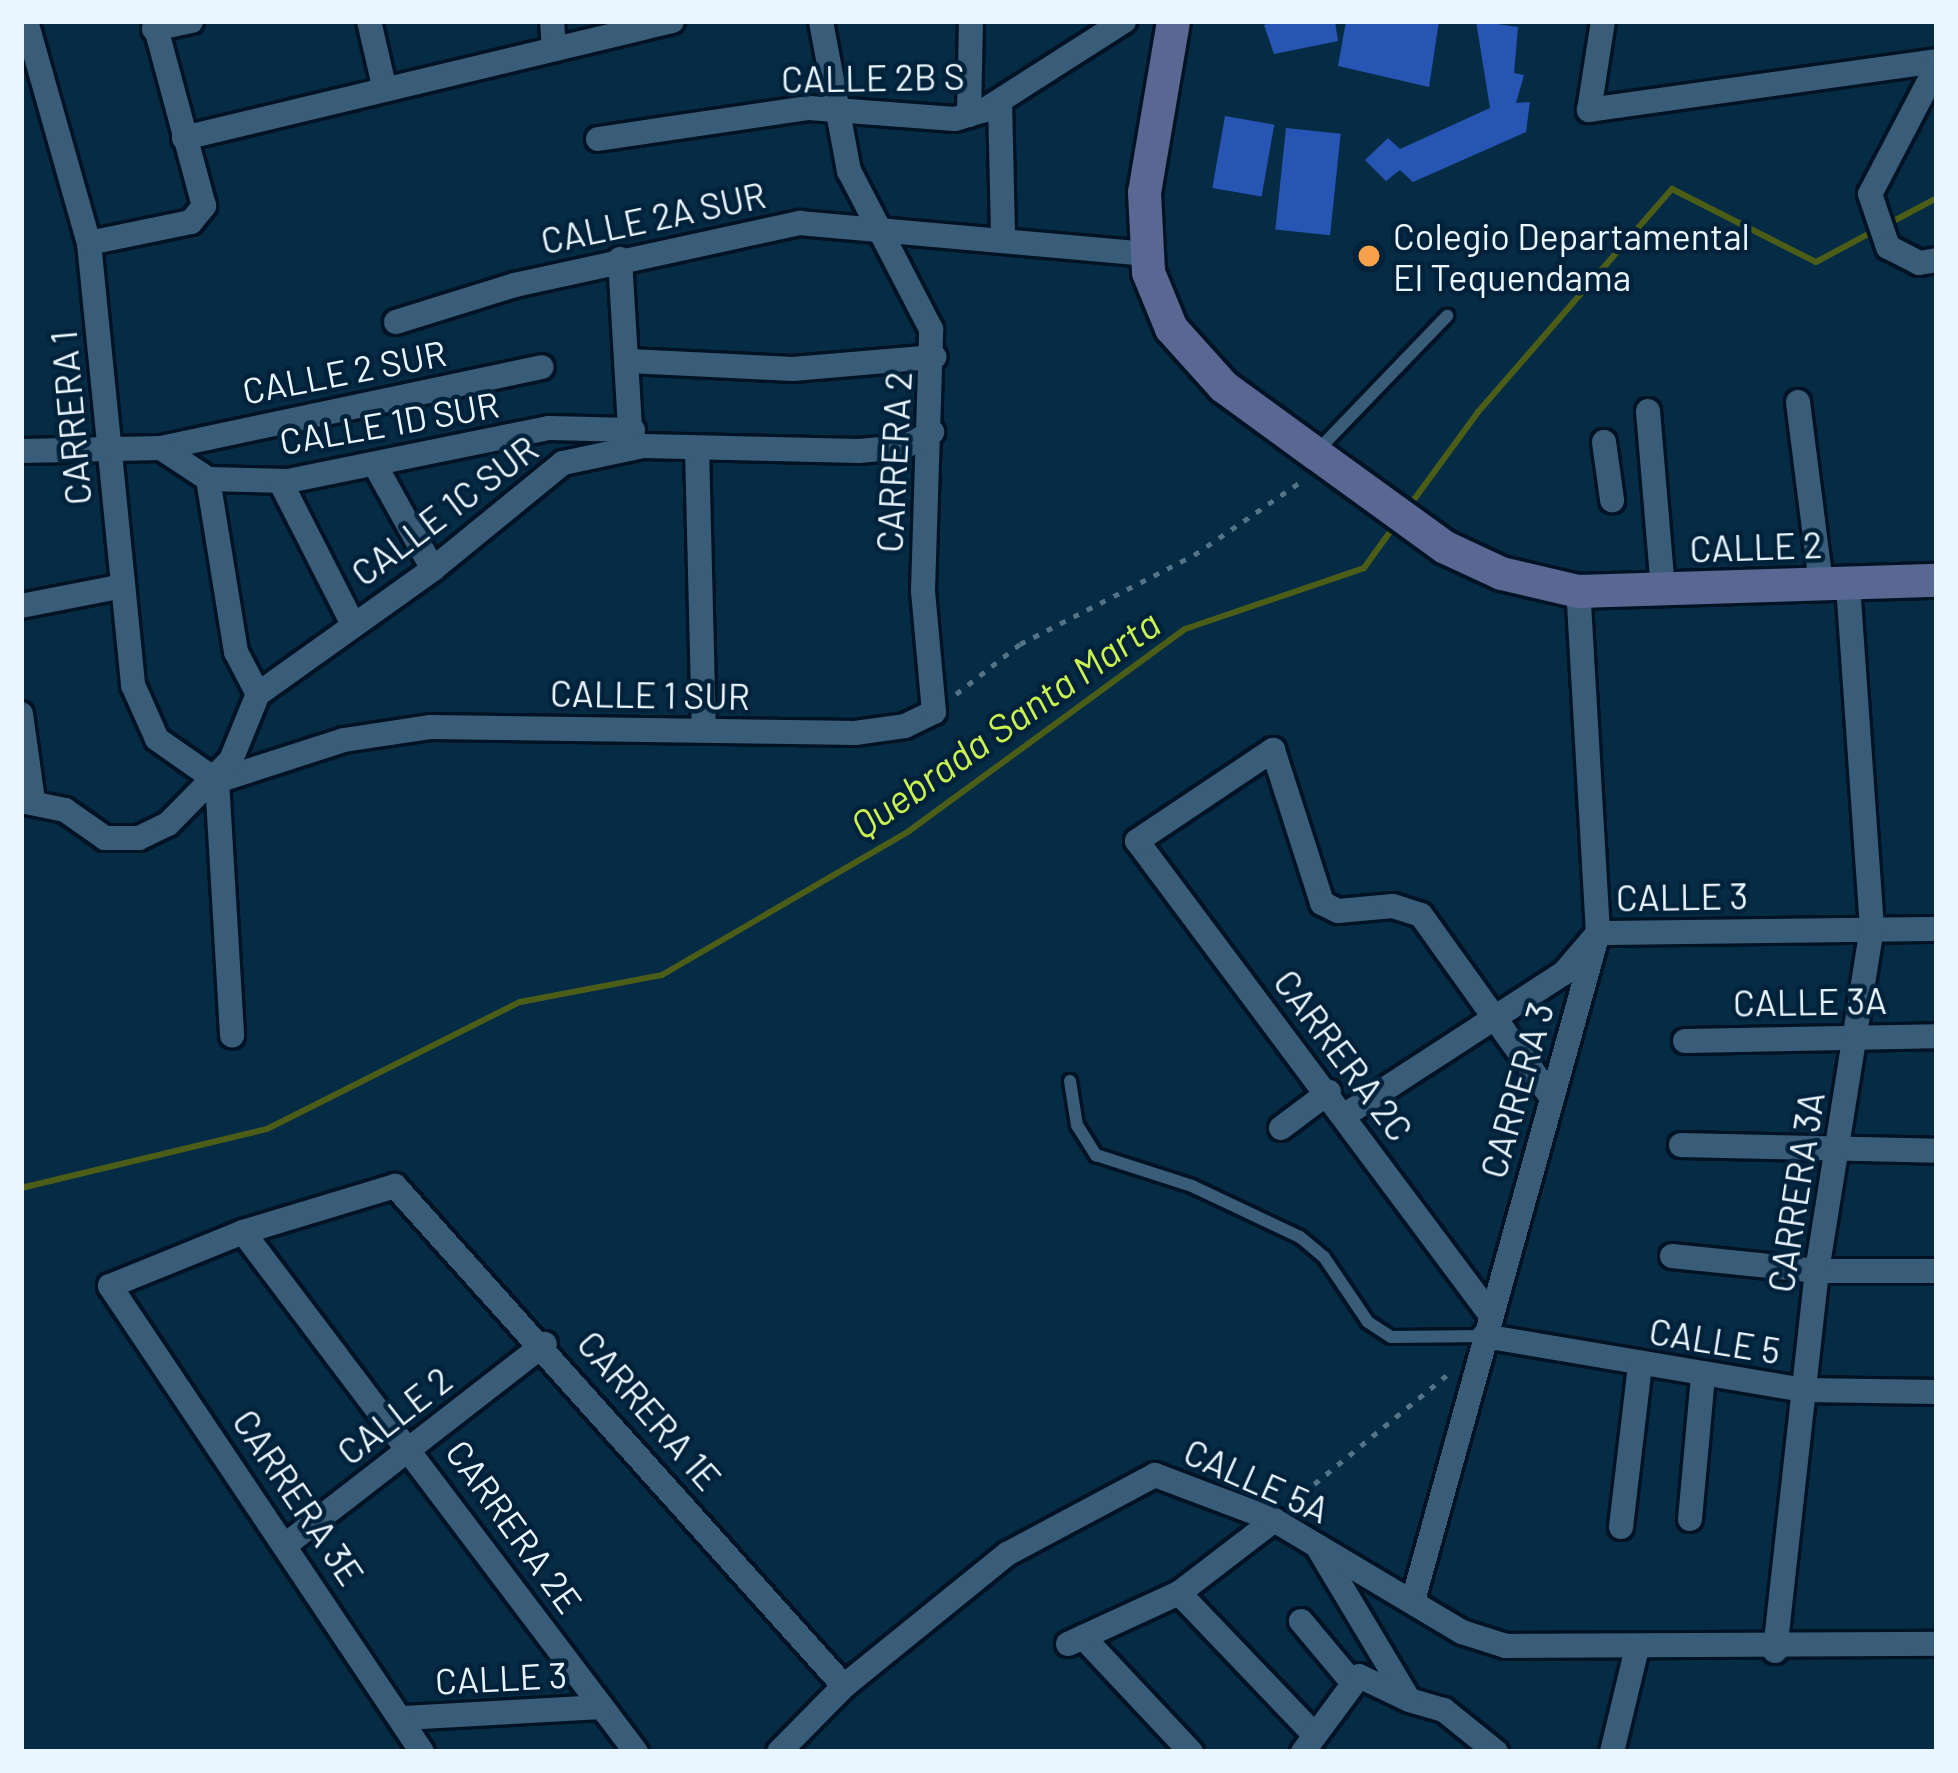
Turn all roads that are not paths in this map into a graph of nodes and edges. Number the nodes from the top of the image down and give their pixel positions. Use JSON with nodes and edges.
{"nodes":[{"id":1,"x":26,"y":21,"type":"edge"},
{"id":2,"x":191,"y":21,"type":"edge"},
{"id":3,"x":369,"y":21,"type":"edge"},
{"id":4,"x":553,"y":21,"type":"edge"},
{"id":5,"x":672,"y":21,"type":"edge"},
{"id":6,"x":821,"y":21,"type":"edge"},
{"id":7,"x":971,"y":21,"type":"edge"},
{"id":8,"x":1124,"y":21,"type":"edge"},
{"id":9,"x":1173,"y":21,"type":"edge"},
{"id":10,"x":1603,"y":21,"type":"edge"},
{"id":11,"x":154,"y":25,"type":"edge"},
{"id":12,"x":554,"y":49,"type":"junction"},
{"id":13,"x":1937,"y":64,"type":"edge"},
{"id":14,"x":384,"y":86,"type":"junction"},
{"id":15,"x":1000,"y":101,"type":"junction"},
{"id":16,"x":834,"y":111,"type":"junction"},
{"id":17,"x":969,"y":115,"type":"junction"},
{"id":18,"x":184,"y":138,"type":"junction"},
{"id":19,"x":598,"y":140,"type":"dead end"},
{"id":20,"x":872,"y":224,"type":"junction"},
{"id":21,"x":1003,"y":238,"type":"junction"},
{"id":22,"x":89,"y":243,"type":"junction"},
{"id":23,"x":1147,"y":254,"type":"junction"},
{"id":24,"x":620,"y":259,"type":"junction"},
{"id":25,"x":1937,"y":260,"type":"edge"},
{"id":26,"x":1447,"y":316,"type":"dead end"},
{"id":27,"x":396,"y":322,"type":"dead end"},
{"id":28,"x":934,"y":357,"type":"junction"},
{"id":29,"x":629,"y":361,"type":"junction"},
{"id":30,"x":541,"y":367,"type":"dead end"},
{"id":31,"x":1798,"y":402,"type":"dead end"},
{"id":32,"x":1648,"y":411,"type":"dead end"},
{"id":33,"x":932,"y":432,"type":"junction"},
{"id":34,"x":632,"y":438,"type":"junction"},
{"id":35,"x":1604,"y":442,"type":"dead end"},
{"id":36,"x":161,"y":448,"type":"junction"},
{"id":37,"x":698,"y":448,"type":"junction"},
{"id":38,"x":109,"y":449,"type":"junction"},
{"id":39,"x":21,"y":451,"type":"edge"},
{"id":40,"x":1321,"y":458,"type":"junction"},
{"id":41,"x":375,"y":465,"type":"junction"},
{"id":42,"x":1653,"y":471,"type":"junction"},
{"id":43,"x":208,"y":478,"type":"junction"},
{"id":44,"x":280,"y":481,"type":"junction"},
{"id":45,"x":433,"y":569,"type":"junction"},
{"id":46,"x":1937,"y":580,"type":"edge"},
{"id":47,"x":1834,"y":583,"type":"junction"},
{"id":48,"x":123,"y":586,"type":"junction"},
{"id":49,"x":1664,"y":589,"type":"junction"},
{"id":50,"x":1578,"y":591,"type":"junction"},
{"id":51,"x":21,"y":606,"type":"edge"},
{"id":52,"x":352,"y":624,"type":"junction"},
{"id":53,"x":258,"y":694,"type":"junction"},
{"id":54,"x":934,"y":712,"type":"joint"},
{"id":55,"x":21,"y":714,"type":"edge"},
{"id":56,"x":704,"y":728,"type":"junction"},
{"id":57,"x":217,"y":781,"type":"junction"},
{"id":58,"x":27,"y":801,"type":"edge"},
{"id":59,"x":1872,"y":928,"type":"junction"},
{"id":60,"x":1937,"y":929,"type":"edge"},
{"id":61,"x":1598,"y":933,"type":"junction"},
{"id":62,"x":1494,"y":1017,"type":"junction"},
{"id":63,"x":1856,"y":1033,"type":"junction"},
{"id":64,"x":232,"y":1036,"type":"dead end"},
{"id":65,"x":1937,"y":1036,"type":"edge"},
{"id":66,"x":1684,"y":1041,"type":"dead end"},
{"id":67,"x":1070,"y":1081,"type":"dead end"},
{"id":68,"x":1329,"y":1092,"type":"junction"},
{"id":69,"x":1552,"y":1098,"type":"junction"},
{"id":70,"x":1345,"y":1115,"type":"junction"},
{"id":71,"x":1281,"y":1128,"type":"dead end"},
{"id":72,"x":1682,"y":1145,"type":"dead end"},
{"id":73,"x":1840,"y":1148,"type":"junction"},
{"id":74,"x":1937,"y":1151,"type":"edge"},
{"id":75,"x":243,"y":1232,"type":"junction"},
{"id":76,"x":1672,"y":1256,"type":"dead end"},
{"id":77,"x":1817,"y":1271,"type":"junction"},
{"id":78,"x":1937,"y":1271,"type":"edge"},
{"id":79,"x":1485,"y":1332,"type":"junction"},
{"id":80,"x":545,"y":1344,"type":"junction"},
{"id":81,"x":1640,"y":1366,"type":"junction"},
{"id":82,"x":1703,"y":1375,"type":"junction"},
{"id":83,"x":1804,"y":1390,"type":"junction"},
{"id":84,"x":1937,"y":1392,"type":"edge"},
{"id":85,"x":415,"y":1450,"type":"junction"},
{"id":86,"x":1690,"y":1519,"type":"dead end"},
{"id":87,"x":1274,"y":1520,"type":"junction"},
{"id":88,"x":1621,"y":1527,"type":"dead end"},
{"id":89,"x":288,"y":1543,"type":"junction"},
{"id":90,"x":1316,"y":1544,"type":"junction"},
{"id":91,"x":1179,"y":1594,"type":"junction"},
{"id":92,"x":1414,"y":1597,"type":"junction"},
{"id":93,"x":1301,"y":1621,"type":"dead end"},
{"id":94,"x":1937,"y":1644,"type":"edge"},
{"id":95,"x":1775,"y":1651,"type":"junction"},
{"id":96,"x":1636,"y":1652,"type":"junction"},
{"id":97,"x":1352,"y":1682,"type":"junction"},
{"id":98,"x":844,"y":1686,"type":"junction"},
{"id":99,"x":1409,"y":1700,"type":"junction"},
{"id":100,"x":602,"y":1707,"type":"junction"},
{"id":101,"x":404,"y":1718,"type":"junction"},
{"id":102,"x":1307,"y":1742,"type":"edge"},
{"id":103,"x":422,"y":1752,"type":"edge"},
{"id":104,"x":636,"y":1752,"type":"edge"},
{"id":105,"x":778,"y":1752,"type":"edge"},
{"id":106,"x":1190,"y":1752,"type":"edge"},
{"id":107,"x":1496,"y":1752,"type":"edge"},
{"id":108,"x":1612,"y":1752,"type":"edge"}],
"edges":[{"from":1,"to":22,"type":"street","name":"CARRERA 1"},
{"from":2,"to":11,"type":"street"},
{"from":3,"to":14,"type":"street"},
{"from":4,"to":12,"type":"street"},
{"from":5,"to":12,"type":"street"},
{"from":6,"to":16,"type":"street","name":"CARRERA 2"},
{"from":7,"to":17,"type":"street"},
{"from":8,"to":15,"type":"street","name":"CALLE 2B S"},
{"from":9,"to":23,"type":"main road","name":"CALLE 2"},
{"from":10,"to":13,"type":"street"},
{"from":11,"to":18,"type":"street"},
{"from":12,"to":14,"type":"street"},
{"from":13,"to":25,"type":"street"},
{"from":14,"to":18,"type":"street"},
{"from":15,"to":17,"type":"street","name":"CALLE 2B S"},
{"from":15,"to":21,"type":"street"},
{"from":16,"to":17,"type":"street","name":"CALLE 2B S"},
{"from":16,"to":19,"type":"street","name":"CALLE 2B S"},
{"from":16,"to":20,"type":"street","name":"CARRERA 2"},
{"from":18,"to":22,"type":"street"},
{"from":20,"to":21,"type":"street","name":"CALLE 2A SUR"},
{"from":20,"to":24,"type":"street","name":"CALLE 2A SUR"},
{"from":20,"to":28,"type":"street","name":"CARRERA 2"},
{"from":21,"to":23,"type":"street","name":"CALLE 2A SUR"},
{"from":22,"to":38,"type":"street","name":"CARRERA 1"},
{"from":23,"to":40,"type":"main road","name":"CALLE 2"},
{"from":24,"to":27,"type":"street","name":"CALLE 2A SUR"},
{"from":24,"to":29,"type":"street"},
{"from":26,"to":40,"type":"lane"},
{"from":28,"to":29,"type":"street"},
{"from":28,"to":33,"type":"street","name":"CARRERA 2"},
{"from":29,"to":34,"type":"street"},
{"from":30,"to":36,"type":"street","name":"CALLE 2 SUR"},
{"from":31,"to":47,"type":"street","name":"CARRERA 3A"},
{"from":32,"to":42,"type":"street"},
{"from":33,"to":37,"type":"street","name":"CALLE 1C SUR"},
{"from":33,"to":54,"type":"street","name":"CARRERA 2"},
{"from":34,"to":37,"type":"street","name":"CALLE 1C SUR"},
{"from":34,"to":41,"type":"street","name":"CALLE 1D SUR"},
{"from":34,"to":45,"type":"street","name":"CALLE 1C SUR"},
{"from":35,"to":42,"type":"street"},
{"from":36,"to":38,"type":"street"},
{"from":36,"to":43,"type":"street"},
{"from":37,"to":56,"type":"street"},
{"from":38,"to":39,"type":"street"},
{"from":38,"to":48,"type":"street","name":"CARRERA 1"},
{"from":40,"to":50,"type":"main road","name":"CALLE 2"},
{"from":41,"to":44,"type":"street","name":"CALLE 1D SUR"},
{"from":41,"to":45,"type":"street"},
{"from":42,"to":49,"type":"street"},
{"from":43,"to":44,"type":"street","name":"CALLE 1D SUR"},
{"from":43,"to":53,"type":"street"},
{"from":44,"to":52,"type":"street"},
{"from":45,"to":52,"type":"street","name":"CALLE 1C SUR"},
{"from":46,"to":47,"type":"main road","name":"CALLE 2"},
{"from":47,"to":49,"type":"main road","name":"CALLE 2"},
{"from":47,"to":59,"type":"street","name":"CARRERA 3A"},
{"from":48,"to":51,"type":"street"},
{"from":48,"to":57,"type":"street","name":"CARRERA 1"},
{"from":49,"to":50,"type":"main road","name":"CALLE 2"},
{"from":50,"to":61,"type":"street","name":"CARRERA 3"},
{"from":52,"to":53,"type":"street","name":"CALLE 1C SUR"},
{"from":53,"to":57,"type":"street","name":"CALLE 1C SUR"},
{"from":54,"to":56,"type":"street","name":"CALLE 1 SUR"},
{"from":55,"to":58,"type":"street"},
{"from":56,"to":57,"type":"street","name":"CALLE 1 SUR"},
{"from":57,"to":58,"type":"street"},
{"from":57,"to":64,"type":"street"},
{"from":59,"to":60,"type":"street","name":"CALLE 3"},
{"from":59,"to":61,"type":"street","name":"CALLE 3"},
{"from":59,"to":63,"type":"street","name":"CARRERA 3A"},
{"from":61,"to":62,"type":"street","name":"CALLE 3"},
{"from":61,"to":69,"type":"street","name":"CARRERA 3"},
{"from":62,"to":68,"type":"street","name":"CARRERA 2C"},
{"from":62,"to":69,"type":"street"},
{"from":62,"to":70,"type":"street","name":"CALLE 3"},
{"from":63,"to":65,"type":"street","name":"CALLE 3A"},
{"from":63,"to":66,"type":"street","name":"CALLE 3A"},
{"from":63,"to":73,"type":"street","name":"CARRERA 3A"},
{"from":67,"to":79,"type":"lane"},
{"from":68,"to":70,"type":"street","name":"CARRERA 2C"},
{"from":68,"to":71,"type":"street"},
{"from":69,"to":79,"type":"street","name":"CARRERA 3"},
{"from":70,"to":79,"type":"street","name":"CARRERA 2C"},
{"from":72,"to":73,"type":"street"},
{"from":73,"to":74,"type":"street"},
{"from":73,"to":77,"type":"street","name":"CARRERA 3A"},
{"from":75,"to":80,"type":"street","name":"CARRERA 1E"},
{"from":75,"to":85,"type":"street","name":"CARRERA 2E"},
{"from":75,"to":89,"type":"street","name":"CARRERA 3E"},
{"from":76,"to":77,"type":"street"},
{"from":77,"to":78,"type":"street"},
{"from":77,"to":83,"type":"street","name":"CARRERA 3A"},
{"from":79,"to":81,"type":"street","name":"CALLE 5"},
{"from":79,"to":92,"type":"street","name":"CARRERA 3"},
{"from":80,"to":85,"type":"street","name":"CALLE 2"},
{"from":80,"to":98,"type":"street","name":"CARRERA 1E"},
{"from":81,"to":82,"type":"street","name":"CALLE 5"},
{"from":81,"to":88,"type":"street"},
{"from":82,"to":83,"type":"street","name":"CALLE 5"},
{"from":82,"to":86,"type":"street"},
{"from":83,"to":84,"type":"street","name":"CALLE 5"},
{"from":83,"to":95,"type":"street","name":"CARRERA 3A"},
{"from":85,"to":89,"type":"street","name":"CALLE 2"},
{"from":85,"to":100,"type":"street","name":"CARRERA 2E"},
{"from":87,"to":90,"type":"street","name":"CALLE 5A"},
{"from":87,"to":91,"type":"street"},
{"from":87,"to":98,"type":"street","name":"CALLE 5A"},
{"from":89,"to":101,"type":"street","name":"CARRERA 3E"},
{"from":90,"to":92,"type":"street","name":"CALLE 5A"},
{"from":90,"to":99,"type":"street"},
{"from":91,"to":102,"type":"street"},
{"from":91,"to":106,"type":"street"},
{"from":92,"to":96,"type":"street","name":"CALLE 5A"},
{"from":93,"to":97,"type":"street"},
{"from":94,"to":95,"type":"street"},
{"from":95,"to":96,"type":"street","name":"CALLE 5A"},
{"from":96,"to":108,"type":"street"},
{"from":97,"to":99,"type":"street"},
{"from":97,"to":102,"type":"street"},
{"from":98,"to":105,"type":"street","name":"CALLE 5A"},
{"from":99,"to":107,"type":"street"},
{"from":100,"to":101,"type":"street","name":"CALLE 3"},
{"from":100,"to":104,"type":"street","name":"CARRERA 2E"},
{"from":101,"to":103,"type":"street","name":"CARRERA 3E"}]}
